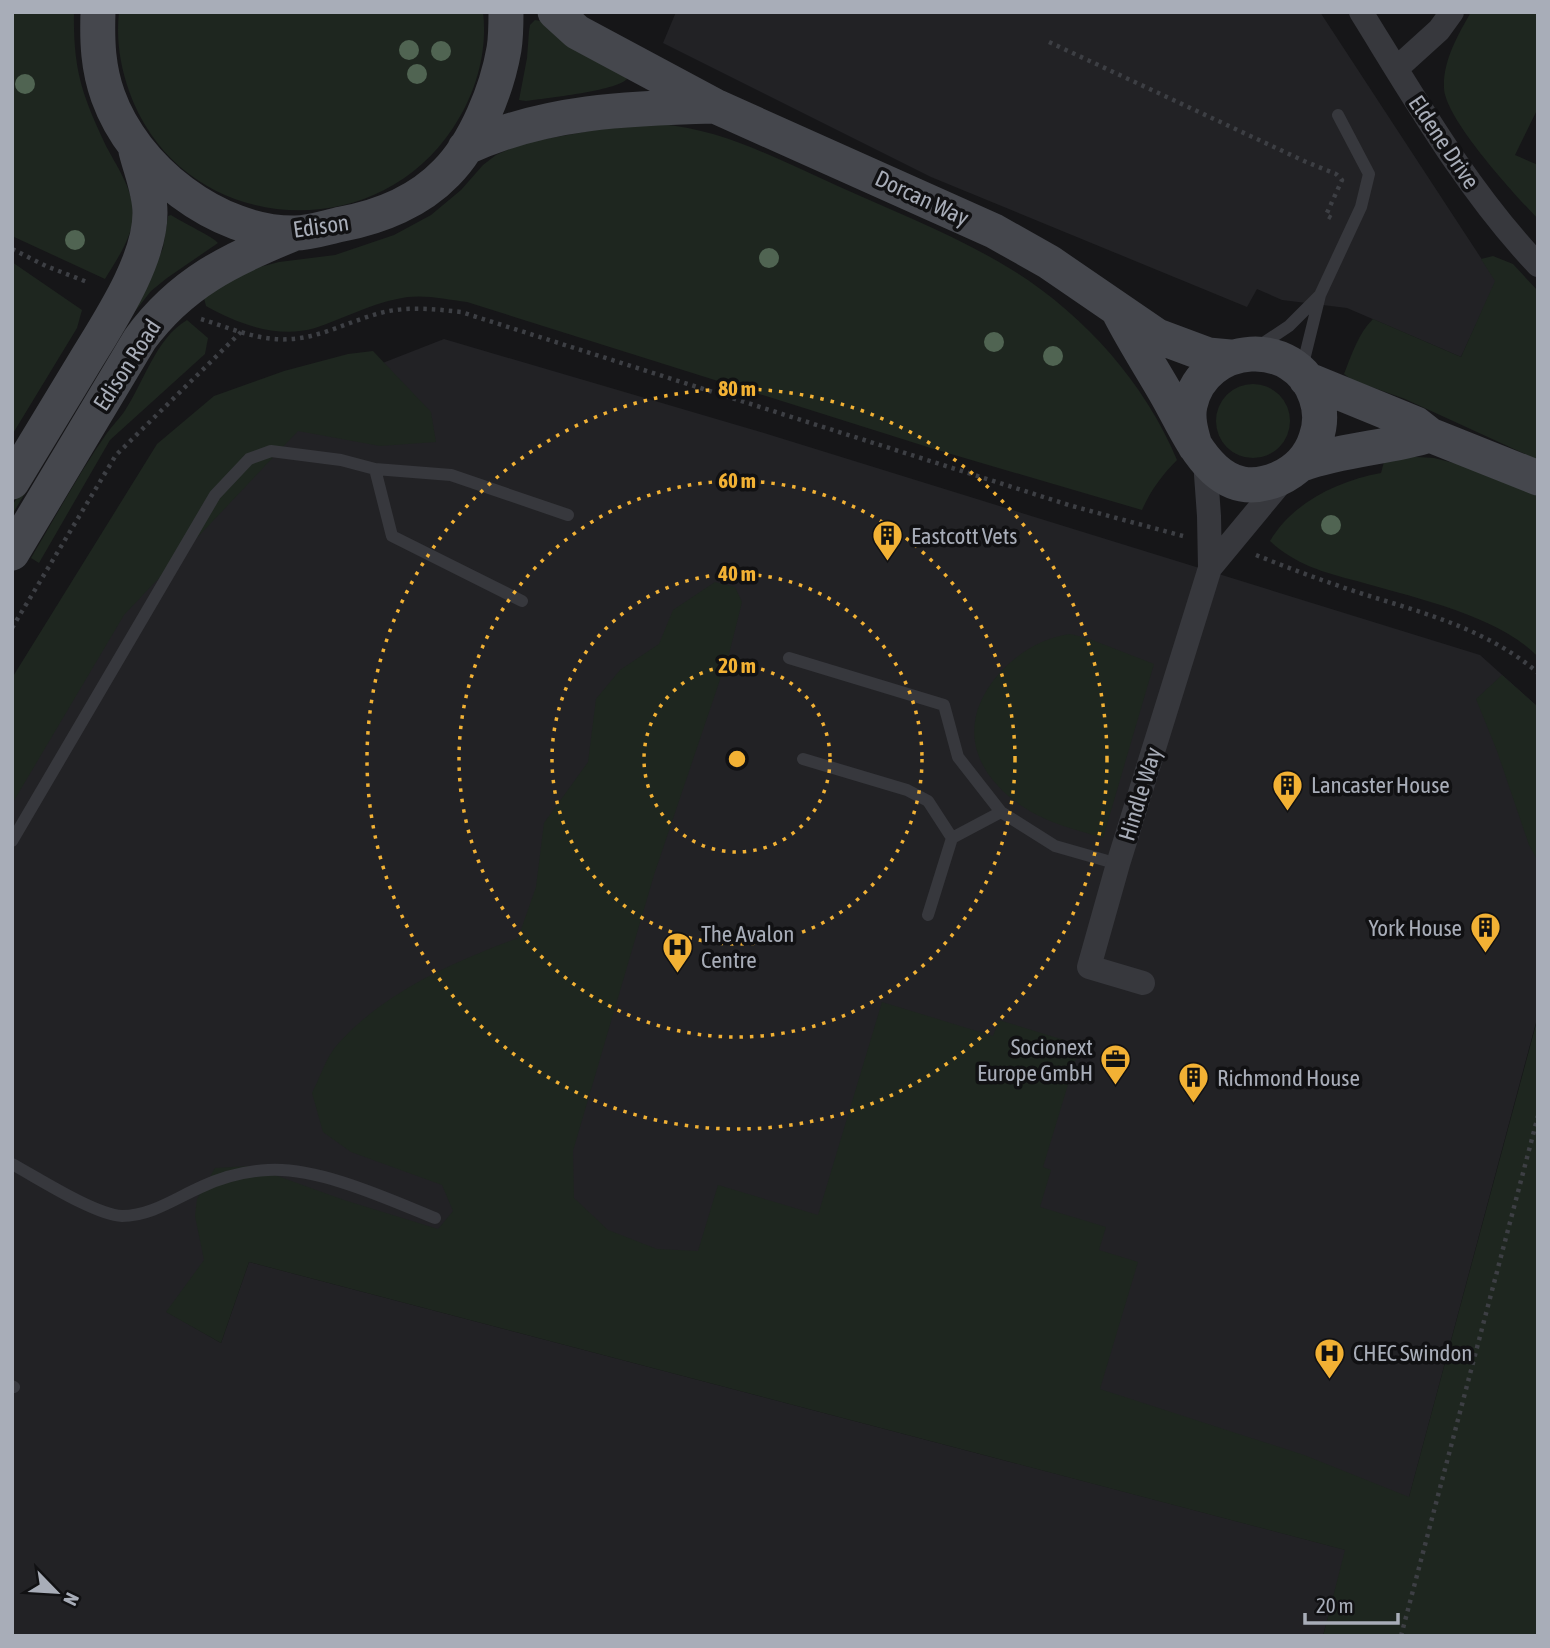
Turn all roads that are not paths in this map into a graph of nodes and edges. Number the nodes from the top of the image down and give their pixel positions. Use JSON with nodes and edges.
{"nodes":[{"id":1,"x":98,"y":12,"type":"edge"},
{"id":2,"x":506,"y":12,"type":"edge"},
{"id":3,"x":555,"y":12,"type":"edge"},
{"id":4,"x":1361,"y":12,"type":"edge"},
{"id":5,"x":1452,"y":12,"type":"edge"},
{"id":6,"x":1396,"y":69,"type":"junction"},
{"id":7,"x":715,"y":106,"type":"junction"},
{"id":8,"x":1338,"y":115,"type":"dead end"},
{"id":9,"x":133,"y":143,"type":"junction"},
{"id":10,"x":465,"y":148,"type":"junction"},
{"id":11,"x":296,"y":233,"type":"junction"},
{"id":12,"x":1538,"y":265,"type":"edge"},
{"id":13,"x":1320,"y":295,"type":"junction"},
{"id":14,"x":1117,"y":310,"type":"junction"},
{"id":15,"x":1236,"y":356,"type":"junction"},
{"id":16,"x":1304,"y":375,"type":"junction"},
{"id":17,"x":1430,"y":435,"type":"junction"},
{"id":18,"x":1200,"y":454,"type":"junction"},
{"id":19,"x":375,"y":469,"type":"junction"},
{"id":20,"x":1295,"y":469,"type":"junction"},
{"id":21,"x":1538,"y":478,"type":"edge"},
{"id":22,"x":12,"y":482,"type":"edge"},
{"id":23,"x":568,"y":515,"type":"dead end"},
{"id":24,"x":1218,"y":545,"type":"junction"},
{"id":25,"x":12,"y":553,"type":"edge"},
{"id":26,"x":522,"y":601,"type":"dead end"},
{"id":27,"x":789,"y":657,"type":"dead end"},
{"id":28,"x":803,"y":759,"type":"dead end"},
{"id":29,"x":1001,"y":812,"type":"junction"},
{"id":30,"x":952,"y":838,"type":"junction"},
{"id":31,"x":12,"y":841,"type":"edge"},
{"id":32,"x":1118,"y":864,"type":"junction"},
{"id":33,"x":928,"y":915,"type":"dead end"},
{"id":34,"x":1143,"y":983,"type":"dead end"},
{"id":35,"x":12,"y":1164,"type":"edge"},
{"id":36,"x":435,"y":1218,"type":"dead end"}],
"edges":[{"from":1,"to":9,"type":"main road","name":"Edison"},
{"from":2,"to":10,"type":"main road","name":"Edison"},
{"from":3,"to":7,"type":"main road","name":"Dorcan Way"},
{"from":4,"to":6,"type":"street","name":"Eldene Drive"},
{"from":5,"to":6,"type":"street"},
{"from":6,"to":12,"type":"street","name":"Eldene Drive"},
{"from":7,"to":10,"type":"main road","name":"Dorcan Way"},
{"from":7,"to":14,"type":"main road","name":"Dorcan Way"},
{"from":8,"to":13,"type":"lane"},
{"from":9,"to":11,"type":"main road","name":"Edison"},
{"from":9,"to":22,"type":"main road","name":"Edison Road"},
{"from":10,"to":11,"type":"main road","name":"Edison"},
{"from":11,"to":25,"type":"main road","name":"Edison Road"},
{"from":13,"to":15,"type":"lane"},
{"from":13,"to":16,"type":"lane"},
{"from":14,"to":15,"type":"main road","name":"Dorcan Way"},
{"from":14,"to":18,"type":"main road","name":"Dorcan Way"},
{"from":15,"to":16,"type":"main road","name":"Dorcan Way"},
{"from":15,"to":18,"type":"main road"},
{"from":16,"to":17,"type":"main road","name":"Dorcan Way"},
{"from":16,"to":20,"type":"main road"},
{"from":17,"to":20,"type":"main road","name":"Dorcan Way"},
{"from":17,"to":21,"type":"main road","name":"Dorcan Way"},
{"from":18,"to":20,"type":"main road","name":"Dorcan Way"},
{"from":18,"to":24,"type":"street","name":"Hindle Way"},
{"from":19,"to":23,"type":"lane"},
{"from":19,"to":26,"type":"lane"},
{"from":19,"to":31,"type":"lane"},
{"from":20,"to":24,"type":"street"},
{"from":24,"to":32,"type":"street","name":"Hindle Way"},
{"from":27,"to":29,"type":"lane"},
{"from":28,"to":30,"type":"lane"},
{"from":29,"to":30,"type":"lane"},
{"from":29,"to":32,"type":"lane"},
{"from":30,"to":33,"type":"lane"},
{"from":32,"to":34,"type":"street","name":"Hindle Way"},
{"from":35,"to":36,"type":"lane"}]}
